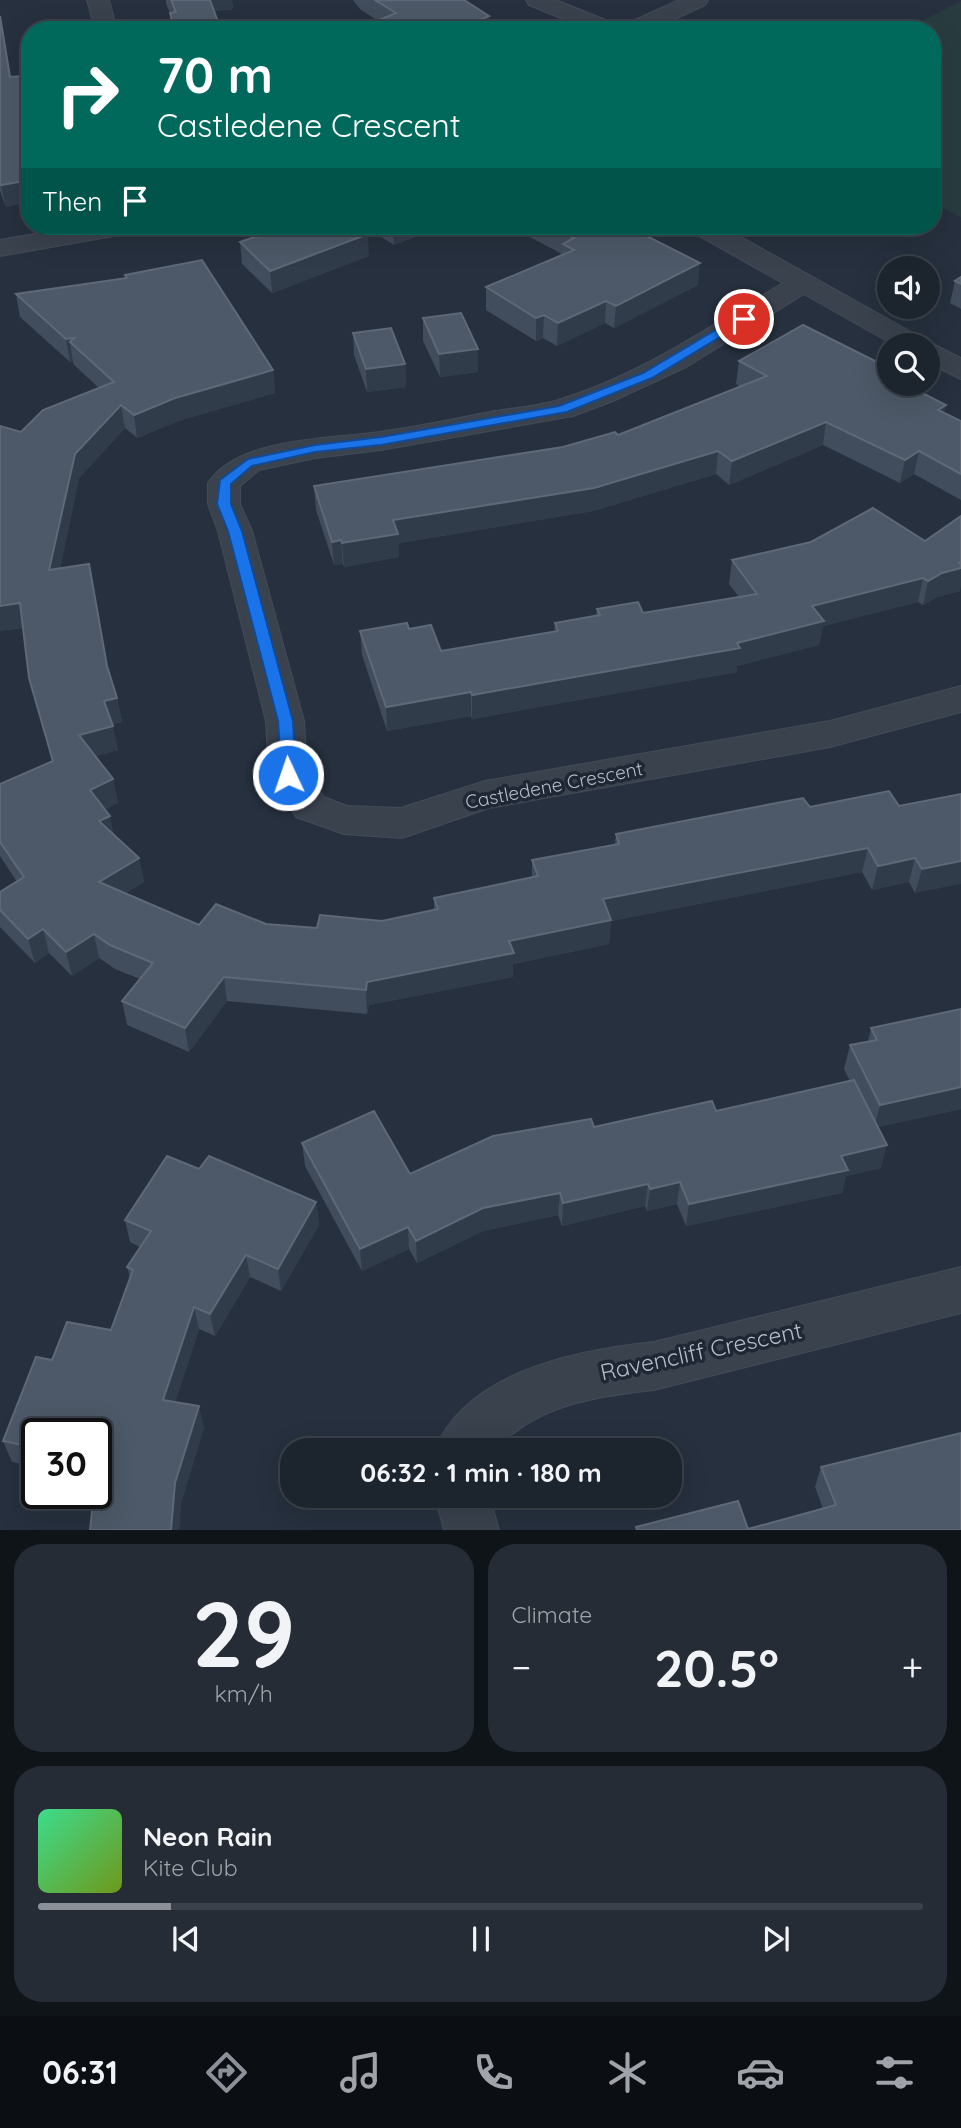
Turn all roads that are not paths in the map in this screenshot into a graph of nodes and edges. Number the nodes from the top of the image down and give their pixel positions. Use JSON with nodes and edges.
{"nodes":[{"id":1,"x":98,"y":0,"type":"edge"},
{"id":2,"x":537,"y":0,"type":"edge"},
{"id":3,"x":697,"y":0,"type":"edge"},
{"id":4,"x":104,"y":21,"type":"edge"},
{"id":5,"x":588,"y":21,"type":"edge"},
{"id":6,"x":652,"y":21,"type":"edge"},
{"id":7,"x":74,"y":235,"type":"edge"},
{"id":8,"x":718,"y":235,"type":"edge"},
{"id":9,"x":0,"y":248,"type":"edge"},
{"id":10,"x":804,"y":282,"type":"junction"},
{"id":11,"x":895,"y":333,"type":"edge"},
{"id":12,"x":940,"y":358,"type":"edge"},
{"id":13,"x":961,"y":370,"type":"edge"},
{"id":14,"x":961,"y":699,"type":"edge"},
{"id":15,"x":961,"y":1290,"type":"edge"},
{"id":16,"x":471,"y":1438,"type":"edge"},
{"id":17,"x":464,"y":1508,"type":"edge"},
{"id":18,"x":472,"y":1530,"type":"edge"}],
"edges":[{"from":1,"to":4,"type":"street"},
{"from":2,"to":5,"type":"street"},
{"from":3,"to":6,"type":"street"},
{"from":7,"to":9,"type":"street"},
{"from":8,"to":10,"type":"street"},
{"from":10,"to":11,"type":"street"},
{"from":10,"to":14,"type":"street","name":"Castledene Crescent"},
{"from":12,"to":13,"type":"street"},
{"from":15,"to":16,"type":"street","name":"Ravencliff Crescent"},
{"from":17,"to":18,"type":"street"}]}
